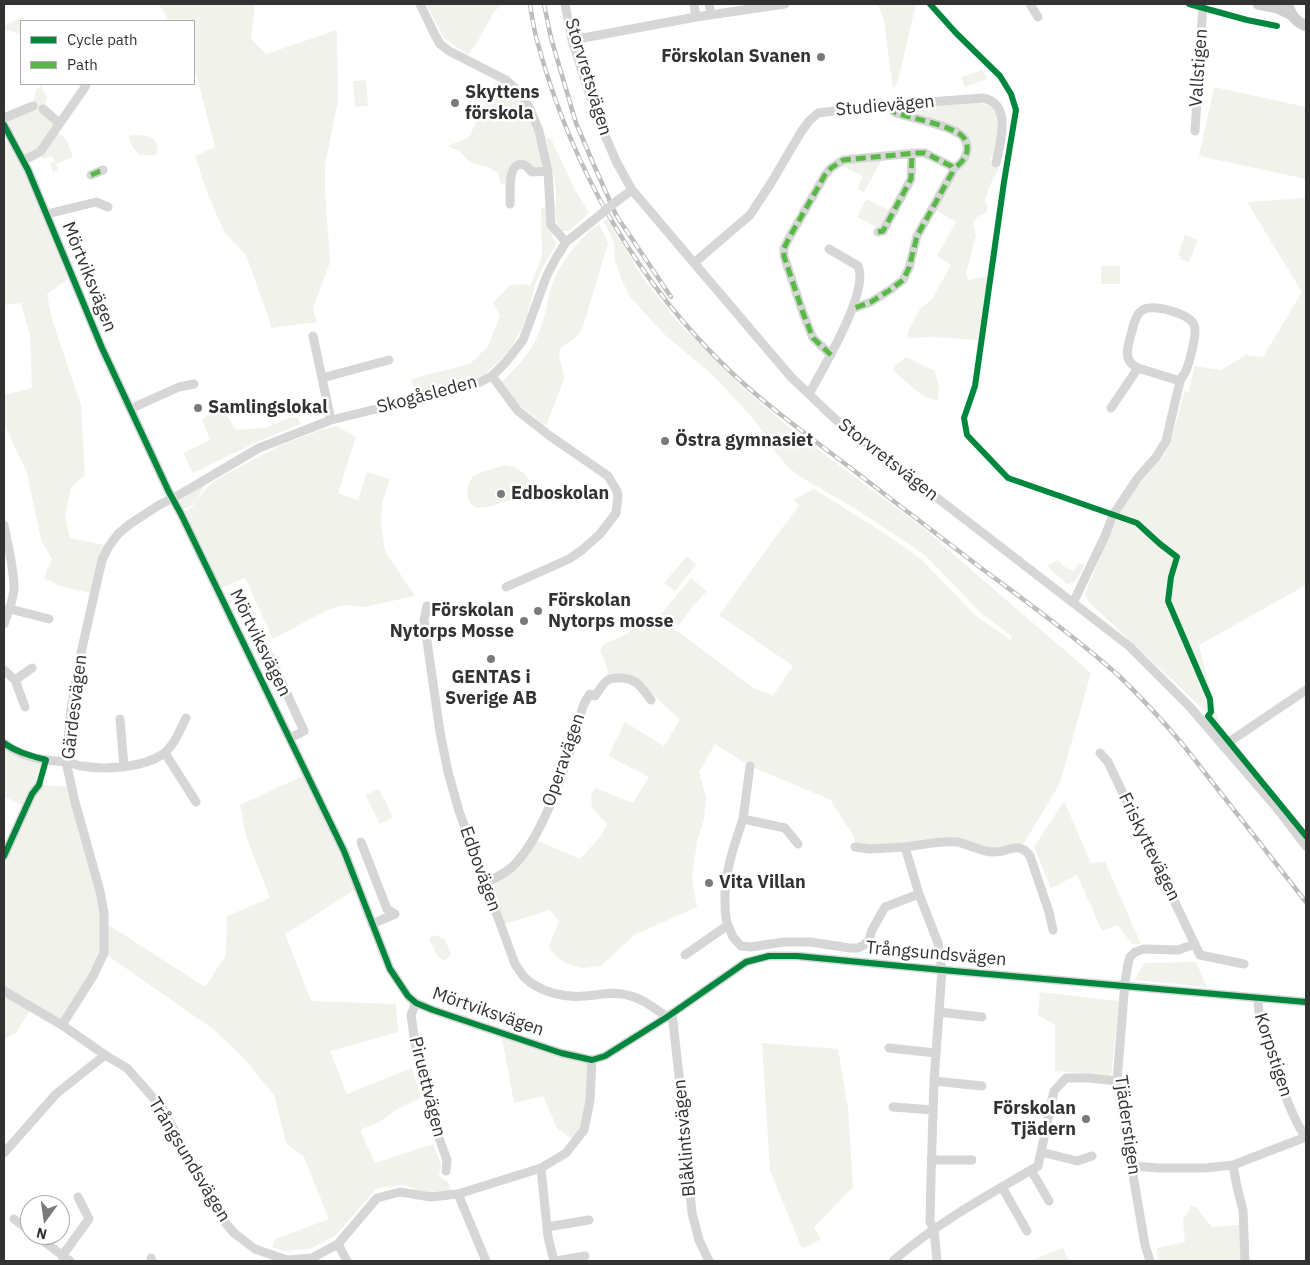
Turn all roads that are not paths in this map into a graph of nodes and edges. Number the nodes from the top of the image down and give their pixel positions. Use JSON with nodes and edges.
{"nodes":[{"id":1,"x":420,"y":4,"type":"edge"},
{"id":2,"x":566,"y":4,"type":"edge"},
{"id":3,"x":694,"y":4,"type":"edge"},
{"id":4,"x":709,"y":4,"type":"edge"},
{"id":5,"x":785,"y":4,"type":"edge"},
{"id":6,"x":1030,"y":4,"type":"edge"},
{"id":7,"x":1203,"y":4,"type":"edge"},
{"id":8,"x":1258,"y":4,"type":"edge"},
{"id":9,"x":1288,"y":4,"type":"edge"},
{"id":10,"x":742,"y":7,"type":"edge"},
{"id":11,"x":711,"y":16,"type":"junction"},
{"id":12,"x":1292,"y":16,"type":"junction"},
{"id":13,"x":696,"y":17,"type":"junction"},
{"id":14,"x":1038,"y":17,"type":"dead end"},
{"id":15,"x":1305,"y":26,"type":"edge"},
{"id":16,"x":572,"y":40,"type":"junction"},
{"id":17,"x":85,"y":85,"type":"edge"},
{"id":18,"x":892,"y":104,"type":"junction"},
{"id":19,"x":33,"y":106,"type":"dead end"},
{"id":20,"x":43,"y":109,"type":"dead end"},
{"id":21,"x":4,"y":118,"type":"edge"},
{"id":22,"x":59,"y":123,"type":"junction"},
{"id":23,"x":4,"y":125,"type":"edge"},
{"id":24,"x":1195,"y":131,"type":"dead end"},
{"id":25,"x":912,"y":153,"type":"junction"},
{"id":26,"x":24,"y":160,"type":"junction"},
{"id":27,"x":996,"y":164,"type":"dead end"},
{"id":28,"x":953,"y":169,"type":"junction"},
{"id":29,"x":103,"y":170,"type":"dead end"},
{"id":30,"x":548,"y":170,"type":"junction"},
{"id":31,"x":91,"y":175,"type":"dead end"},
{"id":32,"x":632,"y":190,"type":"junction"},
{"id":33,"x":510,"y":204,"type":"dead end"},
{"id":34,"x":108,"y":207,"type":"dead end"},
{"id":35,"x":47,"y":214,"type":"junction"},
{"id":36,"x":878,"y":232,"type":"dead end"},
{"id":37,"x":566,"y":242,"type":"junction"},
{"id":38,"x":830,"y":249,"type":"dead end"},
{"id":39,"x":694,"y":263,"type":"junction"},
{"id":40,"x":852,"y":309,"type":"junction"},
{"id":41,"x":313,"y":336,"type":"dead end"},
{"id":42,"x":831,"y":355,"type":"junction"},
{"id":43,"x":388,"y":360,"type":"dead end"},
{"id":44,"x":1138,"y":368,"type":"junction"},
{"id":45,"x":492,"y":376,"type":"junction"},
{"id":46,"x":322,"y":378,"type":"junction"},
{"id":47,"x":1180,"y":380,"type":"junction"},
{"id":48,"x":194,"y":384,"type":"dead end"},
{"id":49,"x":809,"y":394,"type":"junction"},
{"id":50,"x":1111,"y":408,"type":"dead end"},
{"id":51,"x":130,"y":409,"type":"junction"},
{"id":52,"x":331,"y":420,"type":"junction"},
{"id":53,"x":172,"y":498,"type":"junction"},
{"id":54,"x":4,"y":526,"type":"edge"},
{"id":55,"x":506,"y":586,"type":"dead end"},
{"id":56,"x":1073,"y":603,"type":"junction"},
{"id":57,"x":427,"y":606,"type":"dead end"},
{"id":58,"x":10,"y":609,"type":"junction"},
{"id":59,"x":49,"y":619,"type":"dead end"},
{"id":60,"x":4,"y":624,"type":"edge"},
{"id":61,"x":270,"y":657,"type":"dead end"},
{"id":62,"x":32,"y":668,"type":"dead end"},
{"id":63,"x":4,"y":670,"type":"edge"},
{"id":64,"x":15,"y":680,"type":"junction"},
{"id":65,"x":1306,"y":690,"type":"edge"},
{"id":66,"x":651,"y":700,"type":"dead end"},
{"id":67,"x":25,"y":707,"type":"dead end"},
{"id":68,"x":186,"y":718,"type":"dead end"},
{"id":69,"x":120,"y":719,"type":"dead end"},
{"id":70,"x":290,"y":738,"type":"junction"},
{"id":71,"x":4,"y":743,"type":"edge"},
{"id":72,"x":1223,"y":746,"type":"junction"},
{"id":73,"x":165,"y":753,"type":"junction"},
{"id":74,"x":1100,"y":753,"type":"dead end"},
{"id":75,"x":66,"y":762,"type":"junction"},
{"id":76,"x":750,"y":766,"type":"dead end"},
{"id":77,"x":124,"y":767,"type":"junction"},
{"id":78,"x":39,"y":785,"type":"dead end"},
{"id":79,"x":196,"y":802,"type":"dead end"},
{"id":80,"x":743,"y":819,"type":"junction"},
{"id":81,"x":361,"y":842,"type":"dead end"},
{"id":82,"x":798,"y":844,"type":"dead end"},
{"id":83,"x":1306,"y":846,"type":"edge"},
{"id":84,"x":855,"y":847,"type":"dead end"},
{"id":85,"x":906,"y":847,"type":"junction"},
{"id":86,"x":4,"y":856,"type":"edge"},
{"id":87,"x":486,"y":883,"type":"junction"},
{"id":88,"x":919,"y":894,"type":"junction"},
{"id":89,"x":372,"y":924,"type":"junction"},
{"id":90,"x":728,"y":926,"type":"junction"},
{"id":91,"x":1053,"y":930,"type":"dead end"},
{"id":92,"x":1195,"y":944,"type":"junction"},
{"id":93,"x":685,"y":955,"type":"dead end"},
{"id":94,"x":1244,"y":964,"type":"dead end"},
{"id":95,"x":942,"y":970,"type":"junction"},
{"id":96,"x":1125,"y":987,"type":"junction"},
{"id":97,"x":4,"y":991,"type":"edge"},
{"id":98,"x":1258,"y":998,"type":"junction"},
{"id":99,"x":1306,"y":1002,"type":"edge"},
{"id":100,"x":416,"y":1003,"type":"junction"},
{"id":101,"x":939,"y":1012,"type":"junction"},
{"id":102,"x":669,"y":1015,"type":"junction"},
{"id":103,"x":982,"y":1017,"type":"dead end"},
{"id":104,"x":62,"y":1025,"type":"junction"},
{"id":105,"x":889,"y":1048,"type":"dead end"},
{"id":106,"x":936,"y":1053,"type":"junction"},
{"id":107,"x":105,"y":1055,"type":"junction"},
{"id":108,"x":592,"y":1060,"type":"junction"},
{"id":109,"x":934,"y":1081,"type":"junction"},
{"id":110,"x":1117,"y":1081,"type":"junction"},
{"id":111,"x":982,"y":1086,"type":"dead end"},
{"id":112,"x":893,"y":1107,"type":"dead end"},
{"id":113,"x":933,"y":1110,"type":"junction"},
{"id":114,"x":1306,"y":1138,"type":"edge"},
{"id":115,"x":1041,"y":1152,"type":"junction"},
{"id":116,"x":4,"y":1153,"type":"edge"},
{"id":117,"x":1092,"y":1156,"type":"dead end"},
{"id":118,"x":931,"y":1160,"type":"junction"},
{"id":119,"x":972,"y":1160,"type":"dead end"},
{"id":120,"x":1232,"y":1165,"type":"junction"},
{"id":121,"x":1132,"y":1166,"type":"junction"},
{"id":122,"x":541,"y":1168,"type":"junction"},
{"id":123,"x":1031,"y":1170,"type":"junction"},
{"id":124,"x":446,"y":1172,"type":"dead end"},
{"id":125,"x":1002,"y":1187,"type":"junction"},
{"id":126,"x":458,"y":1194,"type":"junction"},
{"id":127,"x":78,"y":1197,"type":"dead end"},
{"id":128,"x":1049,"y":1201,"type":"dead end"},
{"id":129,"x":14,"y":1219,"type":"dead end"},
{"id":130,"x":589,"y":1220,"type":"dead end"},
{"id":131,"x":20,"y":1224,"type":"edge"},
{"id":132,"x":547,"y":1227,"type":"junction"},
{"id":133,"x":934,"y":1229,"type":"junction"},
{"id":134,"x":1026,"y":1231,"type":"dead end"},
{"id":135,"x":338,"y":1244,"type":"junction"},
{"id":136,"x":48,"y":1245,"type":"edge"},
{"id":137,"x":62,"y":1256,"type":"junction"},
{"id":138,"x":585,"y":1256,"type":"dead end"},
{"id":139,"x":70,"y":1261,"type":"edge"},
{"id":140,"x":347,"y":1261,"type":"edge"},
{"id":141,"x":486,"y":1261,"type":"edge"},
{"id":142,"x":555,"y":1261,"type":"edge"},
{"id":143,"x":709,"y":1261,"type":"edge"},
{"id":144,"x":893,"y":1261,"type":"edge"},
{"id":145,"x":937,"y":1261,"type":"edge"},
{"id":146,"x":1150,"y":1261,"type":"edge"},
{"id":147,"x":1245,"y":1261,"type":"edge"}],
"edges":[{"from":1,"to":30,"type":"street"},
{"from":2,"to":16,"type":"street","name":"Storvretsvägen"},
{"from":3,"to":13,"type":"street"},
{"from":4,"to":11,"type":"street"},
{"from":5,"to":10,"type":"street"},
{"from":6,"to":14,"type":"street"},
{"from":7,"to":24,"type":"street","name":"Vallstigen"},
{"from":8,"to":12,"type":"street"},
{"from":9,"to":12,"type":"street"},
{"from":10,"to":11,"type":"street"},
{"from":11,"to":13,"type":"street"},
{"from":12,"to":15,"type":"street"},
{"from":13,"to":16,"type":"street"},
{"from":16,"to":32,"type":"street","name":"Storvretsvägen"},
{"from":17,"to":22,"type":"street"},
{"from":18,"to":27,"type":"street","name":"Studievägen"},
{"from":18,"to":28,"type":"street"},
{"from":18,"to":39,"type":"street","name":"Studievägen"},
{"from":19,"to":21,"type":"street"},
{"from":20,"to":22,"type":"street"},
{"from":22,"to":26,"type":"street"},
{"from":23,"to":26,"type":"street","name":"Mörtviksvägen"},
{"from":25,"to":28,"type":"street"},
{"from":25,"to":36,"type":"street"},
{"from":25,"to":42,"type":"street"},
{"from":26,"to":35,"type":"street","name":"Mörtviksvägen"},
{"from":28,"to":40,"type":"street"},
{"from":29,"to":31,"type":"street"},
{"from":30,"to":33,"type":"street"},
{"from":30,"to":37,"type":"street"},
{"from":32,"to":37,"type":"street","name":"Skogåsleden","bridge":true},
{"from":32,"to":39,"type":"street","name":"Storvretsvägen"},
{"from":34,"to":35,"type":"street"},
{"from":35,"to":51,"type":"street","name":"Mörtviksvägen"},
{"from":37,"to":45,"type":"street","name":"Skogåsleden"},
{"from":38,"to":40,"type":"street"},
{"from":39,"to":49,"type":"street","name":"Storvretsvägen"},
{"from":40,"to":42,"type":"street"},
{"from":41,"to":46,"type":"street"},
{"from":42,"to":49,"type":"street"},
{"from":43,"to":46,"type":"street"},
{"from":44,"to":47,"type":"street"},
{"from":44,"to":47,"type":"street"},
{"from":44,"to":50,"type":"street"},
{"from":45,"to":52,"type":"street","name":"Skogåsleden"},
{"from":45,"to":55,"type":"street"},
{"from":46,"to":52,"type":"street"},
{"from":47,"to":56,"type":"street"},
{"from":48,"to":51,"type":"street"},
{"from":49,"to":56,"type":"street","name":"Storvretsvägen"},
{"from":51,"to":53,"type":"street","name":"Mörtviksvägen"},
{"from":52,"to":53,"type":"street","name":"Skogåsleden"},
{"from":53,"to":70,"type":"street","name":"Mörtviksvägen"},
{"from":53,"to":75,"type":"street","name":"Gärdesvägen"},
{"from":54,"to":58,"type":"street"},
{"from":56,"to":72,"type":"street","name":"Storvretsvägen"},
{"from":57,"to":87,"type":"street","name":"Edbovägen"},
{"from":58,"to":59,"type":"street"},
{"from":58,"to":60,"type":"street"},
{"from":61,"to":70,"type":"street"},
{"from":62,"to":64,"type":"street"},
{"from":63,"to":64,"type":"street"},
{"from":64,"to":67,"type":"street"},
{"from":65,"to":72,"type":"street"},
{"from":66,"to":87,"type":"street","name":"Operavägen"},
{"from":68,"to":73,"type":"street"},
{"from":69,"to":77,"type":"street"},
{"from":70,"to":89,"type":"street","name":"Mörtviksvägen"},
{"from":71,"to":75,"type":"street"},
{"from":72,"to":83,"type":"street","name":"Storvretsvägen"},
{"from":73,"to":77,"type":"street"},
{"from":73,"to":79,"type":"street"},
{"from":74,"to":92,"type":"street","name":"Friskyttevägen"},
{"from":75,"to":77,"type":"street"},
{"from":75,"to":104,"type":"street","name":"Gärdesvägen"},
{"from":76,"to":80,"type":"street"},
{"from":78,"to":86,"type":"street"},
{"from":80,"to":82,"type":"street"},
{"from":80,"to":90,"type":"street"},
{"from":81,"to":89,"type":"street"},
{"from":84,"to":85,"type":"street"},
{"from":85,"to":88,"type":"street"},
{"from":85,"to":91,"type":"street"},
{"from":87,"to":102,"type":"street","name":"Edbovägen"},
{"from":88,"to":90,"type":"street"},
{"from":88,"to":95,"type":"street"},
{"from":89,"to":100,"type":"street","name":"Mörtviksvägen"},
{"from":90,"to":93,"type":"street"},
{"from":92,"to":94,"type":"street","name":"Friskyttevägen"},
{"from":92,"to":96,"type":"street"},
{"from":95,"to":96,"type":"street","name":"Trångsundsvägen"},
{"from":95,"to":101,"type":"street"},
{"from":95,"to":102,"type":"street","name":"Trångsundsvägen"},
{"from":96,"to":98,"type":"street","name":"Trångsundsvägen"},
{"from":96,"to":110,"type":"street","name":"Tjäderstigen"},
{"from":97,"to":104,"type":"street","name":"Trångsundsvägen"},
{"from":98,"to":99,"type":"street","name":"Trångsundsvägen"},
{"from":98,"to":114,"type":"street","name":"Korpstigen"},
{"from":100,"to":108,"type":"street","name":"Mörtviksvägen"},
{"from":100,"to":124,"type":"street","name":"Piruettvägen"},
{"from":101,"to":103,"type":"street"},
{"from":101,"to":106,"type":"street"},
{"from":102,"to":108,"type":"street","name":"Trångsundsvägen"},
{"from":102,"to":143,"type":"street","name":"Blåklintsvägen"},
{"from":104,"to":107,"type":"street","name":"Trångsundsvägen"},
{"from":105,"to":106,"type":"street"},
{"from":106,"to":109,"type":"street"},
{"from":107,"to":116,"type":"street"},
{"from":107,"to":135,"type":"street","name":"Trångsundsvägen"},
{"from":108,"to":122,"type":"street","name":"Trångsundsvägen"},
{"from":109,"to":111,"type":"street"},
{"from":109,"to":113,"type":"street"},
{"from":110,"to":115,"type":"street"},
{"from":110,"to":121,"type":"street","name":"Tjäderstigen"},
{"from":112,"to":113,"type":"street"},
{"from":113,"to":118,"type":"street"},
{"from":114,"to":120,"type":"street"},
{"from":115,"to":117,"type":"street"},
{"from":115,"to":123,"type":"street"},
{"from":118,"to":119,"type":"street"},
{"from":118,"to":133,"type":"street"},
{"from":120,"to":121,"type":"street"},
{"from":120,"to":147,"type":"street"},
{"from":121,"to":146,"type":"street","name":"Tjäderstigen"},
{"from":122,"to":126,"type":"street","name":"Trångsundsvägen"},
{"from":122,"to":132,"type":"street"},
{"from":123,"to":125,"type":"street"},
{"from":123,"to":128,"type":"street"},
{"from":125,"to":133,"type":"street"},
{"from":125,"to":134,"type":"street"},
{"from":126,"to":135,"type":"street","name":"Trångsundsvägen"},
{"from":126,"to":141,"type":"street"},
{"from":127,"to":137,"type":"street"},
{"from":129,"to":131,"type":"street"},
{"from":130,"to":132,"type":"street"},
{"from":132,"to":142,"type":"street"},
{"from":133,"to":144,"type":"street"},
{"from":133,"to":145,"type":"street"},
{"from":135,"to":140,"type":"street"},
{"from":136,"to":137,"type":"street"},
{"from":137,"to":139,"type":"street"},
{"from":138,"to":142,"type":"street"}]}
